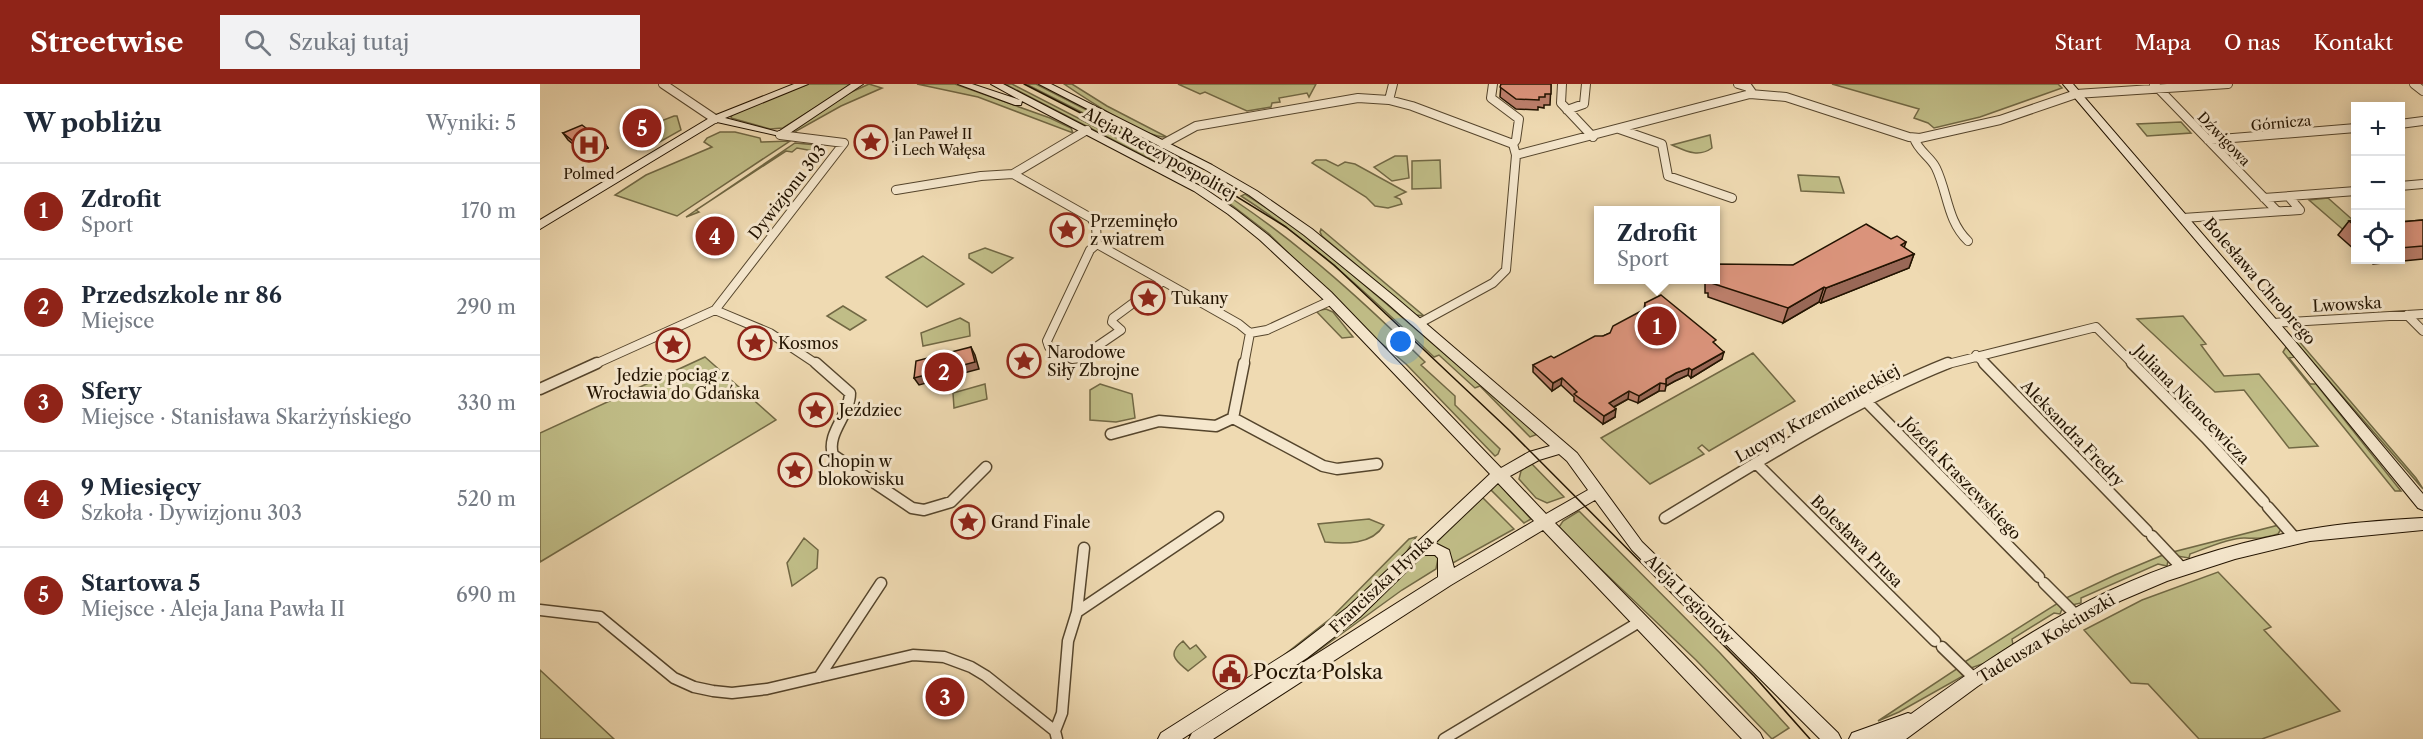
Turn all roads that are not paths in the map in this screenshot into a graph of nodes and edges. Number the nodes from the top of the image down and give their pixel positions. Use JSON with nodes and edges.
{"nodes":[{"id":1,"x":663,"y":84,"type":"edge"},
{"id":2,"x":803,"y":84,"type":"edge"},
{"id":3,"x":858,"y":84,"type":"edge"},
{"id":4,"x":963,"y":84,"type":"edge"},
{"id":5,"x":996,"y":84,"type":"edge"},
{"id":6,"x":1044,"y":84,"type":"edge"},
{"id":7,"x":1056,"y":84,"type":"edge"},
{"id":8,"x":1393,"y":84,"type":"edge"},
{"id":9,"x":1493,"y":84,"type":"edge"},
{"id":10,"x":1562,"y":84,"type":"edge"},
{"id":11,"x":1586,"y":84,"type":"edge"},
{"id":12,"x":1738,"y":84,"type":"edge"},
{"id":13,"x":2068,"y":84,"type":"edge"},
{"id":14,"x":2154,"y":84,"type":"edge"},
{"id":15,"x":2228,"y":84,"type":"edge"},
{"id":16,"x":2414,"y":84,"type":"edge"},
{"id":17,"x":2160,"y":90,"type":"junction"},
{"id":18,"x":2423,"y":91,"type":"edge"},
{"id":19,"x":1065,"y":94,"type":"junction"},
{"id":20,"x":1753,"y":94,"type":"junction"},
{"id":21,"x":2076,"y":94,"type":"junction"},
{"id":22,"x":1389,"y":100,"type":"junction"},
{"id":23,"x":1042,"y":107,"type":"junction"},
{"id":24,"x":1567,"y":110,"type":"junction"},
{"id":25,"x":715,"y":118,"type":"junction"},
{"id":26,"x":2423,"y":122,"type":"edge"},
{"id":27,"x":2405,"y":124,"type":"edge"},
{"id":28,"x":2351,"y":128,"type":"edge"},
{"id":29,"x":1619,"y":129,"type":"junction"},
{"id":30,"x":1087,"y":130,"type":"junction"},
{"id":31,"x":780,"y":135,"type":"junction"},
{"id":32,"x":1593,"y":137,"type":"junction"},
{"id":33,"x":1914,"y":138,"type":"junction"},
{"id":34,"x":2208,"y":140,"type":"junction"},
{"id":35,"x":1162,"y":144,"type":"junction"},
{"id":36,"x":1513,"y":144,"type":"junction"},
{"id":37,"x":1516,"y":155,"type":"junction"},
{"id":38,"x":1013,"y":174,"type":"junction"},
{"id":39,"x":2423,"y":184,"type":"edge"},
{"id":40,"x":2405,"y":186,"type":"edge"},
{"id":41,"x":896,"y":190,"type":"dead end"},
{"id":42,"x":2351,"y":191,"type":"edge"},
{"id":43,"x":2289,"y":197,"type":"junction"},
{"id":44,"x":1732,"y":198,"type":"dead end"},
{"id":45,"x":2264,"y":198,"type":"junction"},
{"id":46,"x":2277,"y":211,"type":"junction"},
{"id":47,"x":2182,"y":218,"type":"junction"},
{"id":48,"x":540,"y":225,"type":"edge"},
{"id":49,"x":1968,"y":242,"type":"dead end"},
{"id":50,"x":1097,"y":244,"type":"junction"},
{"id":51,"x":1163,"y":280,"type":"junction"},
{"id":52,"x":1329,"y":301,"type":"junction"},
{"id":53,"x":716,"y":310,"type":"junction"},
{"id":54,"x":2423,"y":314,"type":"edge"},
{"id":55,"x":2407,"y":315,"type":"junction"},
{"id":56,"x":2273,"y":323,"type":"junction"},
{"id":57,"x":1418,"y":324,"type":"junction"},
{"id":58,"x":2096,"y":327,"type":"joint"},
{"id":59,"x":2423,"y":331,"type":"edge"},
{"id":60,"x":1250,"y":333,"type":"junction"},
{"id":61,"x":1976,"y":355,"type":"junction"},
{"id":62,"x":540,"y":389,"type":"edge"},
{"id":63,"x":1864,"y":400,"type":"junction"},
{"id":64,"x":1233,"y":418,"type":"junction"},
{"id":65,"x":1111,"y":434,"type":"dead end"},
{"id":66,"x":1561,"y":448,"type":"junction"},
{"id":67,"x":1377,"y":464,"type":"dead end"},
{"id":68,"x":1757,"y":464,"type":"junction"},
{"id":69,"x":986,"y":467,"type":"dead end"},
{"id":70,"x":1498,"y":474,"type":"junction"},
{"id":71,"x":1598,"y":492,"type":"junction"},
{"id":72,"x":2423,"y":504,"type":"edge"},
{"id":73,"x":1218,"y":517,"type":"dead end"},
{"id":74,"x":1665,"y":518,"type":"dead end"},
{"id":75,"x":1543,"y":522,"type":"junction"},
{"id":76,"x":2423,"y":524,"type":"edge"},
{"id":77,"x":2295,"y":538,"type":"junction"},
{"id":78,"x":1084,"y":548,"type":"dead end"},
{"id":79,"x":1420,"y":549,"type":"junction"},
{"id":80,"x":2183,"y":568,"type":"junction"},
{"id":81,"x":1446,"y":580,"type":"junction"},
{"id":82,"x":881,"y":583,"type":"dead end"},
{"id":83,"x":540,"y":610,"type":"edge"},
{"id":84,"x":1077,"y":612,"type":"junction"},
{"id":85,"x":2077,"y":616,"type":"junction"},
{"id":86,"x":1641,"y":621,"type":"junction"},
{"id":87,"x":819,"y":677,"type":"junction"},
{"id":88,"x":1976,"y":680,"type":"junction"},
{"id":89,"x":1922,"y":716,"type":"junction"},
{"id":90,"x":1056,"y":735,"type":"edge"},
{"id":91,"x":1167,"y":739,"type":"edge"},
{"id":92,"x":1197,"y":739,"type":"edge"},
{"id":93,"x":1444,"y":739,"type":"edge"},
{"id":94,"x":1754,"y":739,"type":"edge"},
{"id":95,"x":1832,"y":739,"type":"edge"},
{"id":96,"x":1858,"y":739,"type":"edge"},
{"id":97,"x":1892,"y":739,"type":"edge"}],
"edges":[{"from":1,"to":25,"type":"street"},
{"from":2,"to":25,"type":"main road"},
{"from":3,"to":31,"type":"main road"},
{"from":4,"to":23,"type":"main road"},
{"from":5,"to":23,"type":"main road","name":"Aleja Rzeczypospolitej"},
{"from":6,"to":19,"type":"main road","name":"Aleja Rzeczypospolitej"},
{"from":7,"to":19,"type":"main road"},
{"from":8,"to":22,"type":"street"},
{"from":9,"to":36,"type":"street"},
{"from":10,"to":24,"type":"street"},
{"from":11,"to":24,"type":"street"},
{"from":12,"to":20,"type":"street"},
{"from":13,"to":21,"type":"main road","name":"Bolesława Chrobrego"},
{"from":14,"to":17,"type":"street","name":"Dźwigowa"},
{"from":15,"to":17,"type":"street"},
{"from":16,"to":18,"type":"street"},
{"from":17,"to":21,"type":"street"},
{"from":17,"to":34,"type":"street","name":"Dźwigowa"},
{"from":19,"to":35,"type":"main road","name":"Aleja Rzeczypospolitej"},
{"from":20,"to":29,"type":"street"},
{"from":20,"to":33,"type":"street"},
{"from":21,"to":33,"type":"street"},
{"from":21,"to":47,"type":"main road","name":"Bolesława Chrobrego"},
{"from":22,"to":35,"type":"street"},
{"from":22,"to":36,"type":"street"},
{"from":23,"to":30,"type":"main road","name":"Aleja Rzeczypospolitej"},
{"from":24,"to":32,"type":"street"},
{"from":25,"to":31,"type":"main road"},
{"from":25,"to":48,"type":"main road"},
{"from":26,"to":27,"type":"street"},
{"from":28,"to":34,"type":"street","name":"Górnicza"},
{"from":29,"to":32,"type":"street"},
{"from":29,"to":44,"type":"street"},
{"from":30,"to":38,"type":"street"},
{"from":30,"to":52,"type":"main road","name":"Aleja Rzeczypospolitej"},
{"from":31,"to":53,"type":"street","name":"Dywizjonu 303"},
{"from":32,"to":37,"type":"street"},
{"from":33,"to":49,"type":"street"},
{"from":34,"to":45,"type":"street","name":"Dźwigowa"},
{"from":35,"to":57,"type":"main road","name":"Aleja Rzeczypospolitej"},
{"from":36,"to":37,"type":"street"},
{"from":37,"to":57,"type":"street"},
{"from":38,"to":41,"type":"street"},
{"from":38,"to":50,"type":"street"},
{"from":39,"to":40,"type":"street"},
{"from":42,"to":43,"type":"street"},
{"from":43,"to":45,"type":"street"},
{"from":43,"to":46,"type":"street"},
{"from":45,"to":46,"type":"street","name":"Dźwigowa"},
{"from":46,"to":47,"type":"street"},
{"from":47,"to":56,"type":"main road","name":"Bolesława Chrobrego"},
{"from":50,"to":51,"type":"street"},
{"from":50,"to":51,"type":"street"},
{"from":51,"to":60,"type":"street"},
{"from":52,"to":60,"type":"street"},
{"from":52,"to":70,"type":"main road","name":"Aleja Rzeczypospolitej"},
{"from":53,"to":62,"type":"street","name":"Dywizjonu 303"},
{"from":53,"to":69,"type":"street"},
{"from":54,"to":55,"type":"street","name":"Lwowska"},
{"from":55,"to":56,"type":"street","name":"Lwowska"},
{"from":55,"to":59,"type":"street"},
{"from":56,"to":72,"type":"main road","name":"Bolesława Chrobrego"},
{"from":57,"to":66,"type":"main road","name":"Aleja Rzeczypospolitej"},
{"from":58,"to":61,"type":"street","name":"Lucyny Krzemienieckiej"},
{"from":58,"to":77,"type":"street","name":"Juliana Niemcewicza"},
{"from":60,"to":64,"type":"street"},
{"from":61,"to":63,"type":"street","name":"Lucyny Krzemienieckiej"},
{"from":61,"to":80,"type":"street","name":"Aleksandra Fredry"},
{"from":63,"to":68,"type":"street","name":"Lucyny Krzemienieckiej"},
{"from":63,"to":85,"type":"street","name":"Józefa Kraszewskiego"},
{"from":64,"to":65,"type":"street"},
{"from":64,"to":67,"type":"street"},
{"from":66,"to":70,"type":"main road","name":"Franciszka Hynka"},
{"from":66,"to":71,"type":"main road","name":"Aleja Legionów"},
{"from":68,"to":74,"type":"street","name":"Lucyny Krzemienieckiej"},
{"from":68,"to":88,"type":"street","name":"Bolesława Prusa"},
{"from":70,"to":75,"type":"main road"},
{"from":70,"to":79,"type":"main road","name":"Franciszka Hynka"},
{"from":71,"to":75,"type":"main road","name":"Franciszka Hynka"},
{"from":71,"to":95,"type":"main road","name":"Aleja Legionów"},
{"from":73,"to":84,"type":"street"},
{"from":75,"to":81,"type":"main road","name":"Franciszka Hynka"},
{"from":75,"to":86,"type":"main road"},
{"from":76,"to":77,"type":"main road","name":"Tadeusza Kościuszki"},
{"from":77,"to":80,"type":"main road","name":"Tadeusza Kościuszki"},
{"from":78,"to":84,"type":"street"},
{"from":79,"to":81,"type":"main road"},
{"from":79,"to":91,"type":"main road","name":"Franciszka Hynka"},
{"from":80,"to":85,"type":"main road","name":"Tadeusza Kościuszki"},
{"from":81,"to":92,"type":"main road","name":"Franciszka Hynka"},
{"from":82,"to":87,"type":"street"},
{"from":83,"to":87,"type":"street"},
{"from":84,"to":90,"type":"street"},
{"from":85,"to":88,"type":"main road","name":"Tadeusza Kościuszki"},
{"from":86,"to":93,"type":"street"},
{"from":86,"to":94,"type":"main road"},
{"from":87,"to":90,"type":"street"},
{"from":88,"to":89,"type":"main road","name":"Tadeusza Kościuszki"},
{"from":89,"to":96,"type":"main road","name":"Tadeusza Kościuszki"},
{"from":89,"to":97,"type":"main road","name":"Tadeusza Kościuszki"}]}
